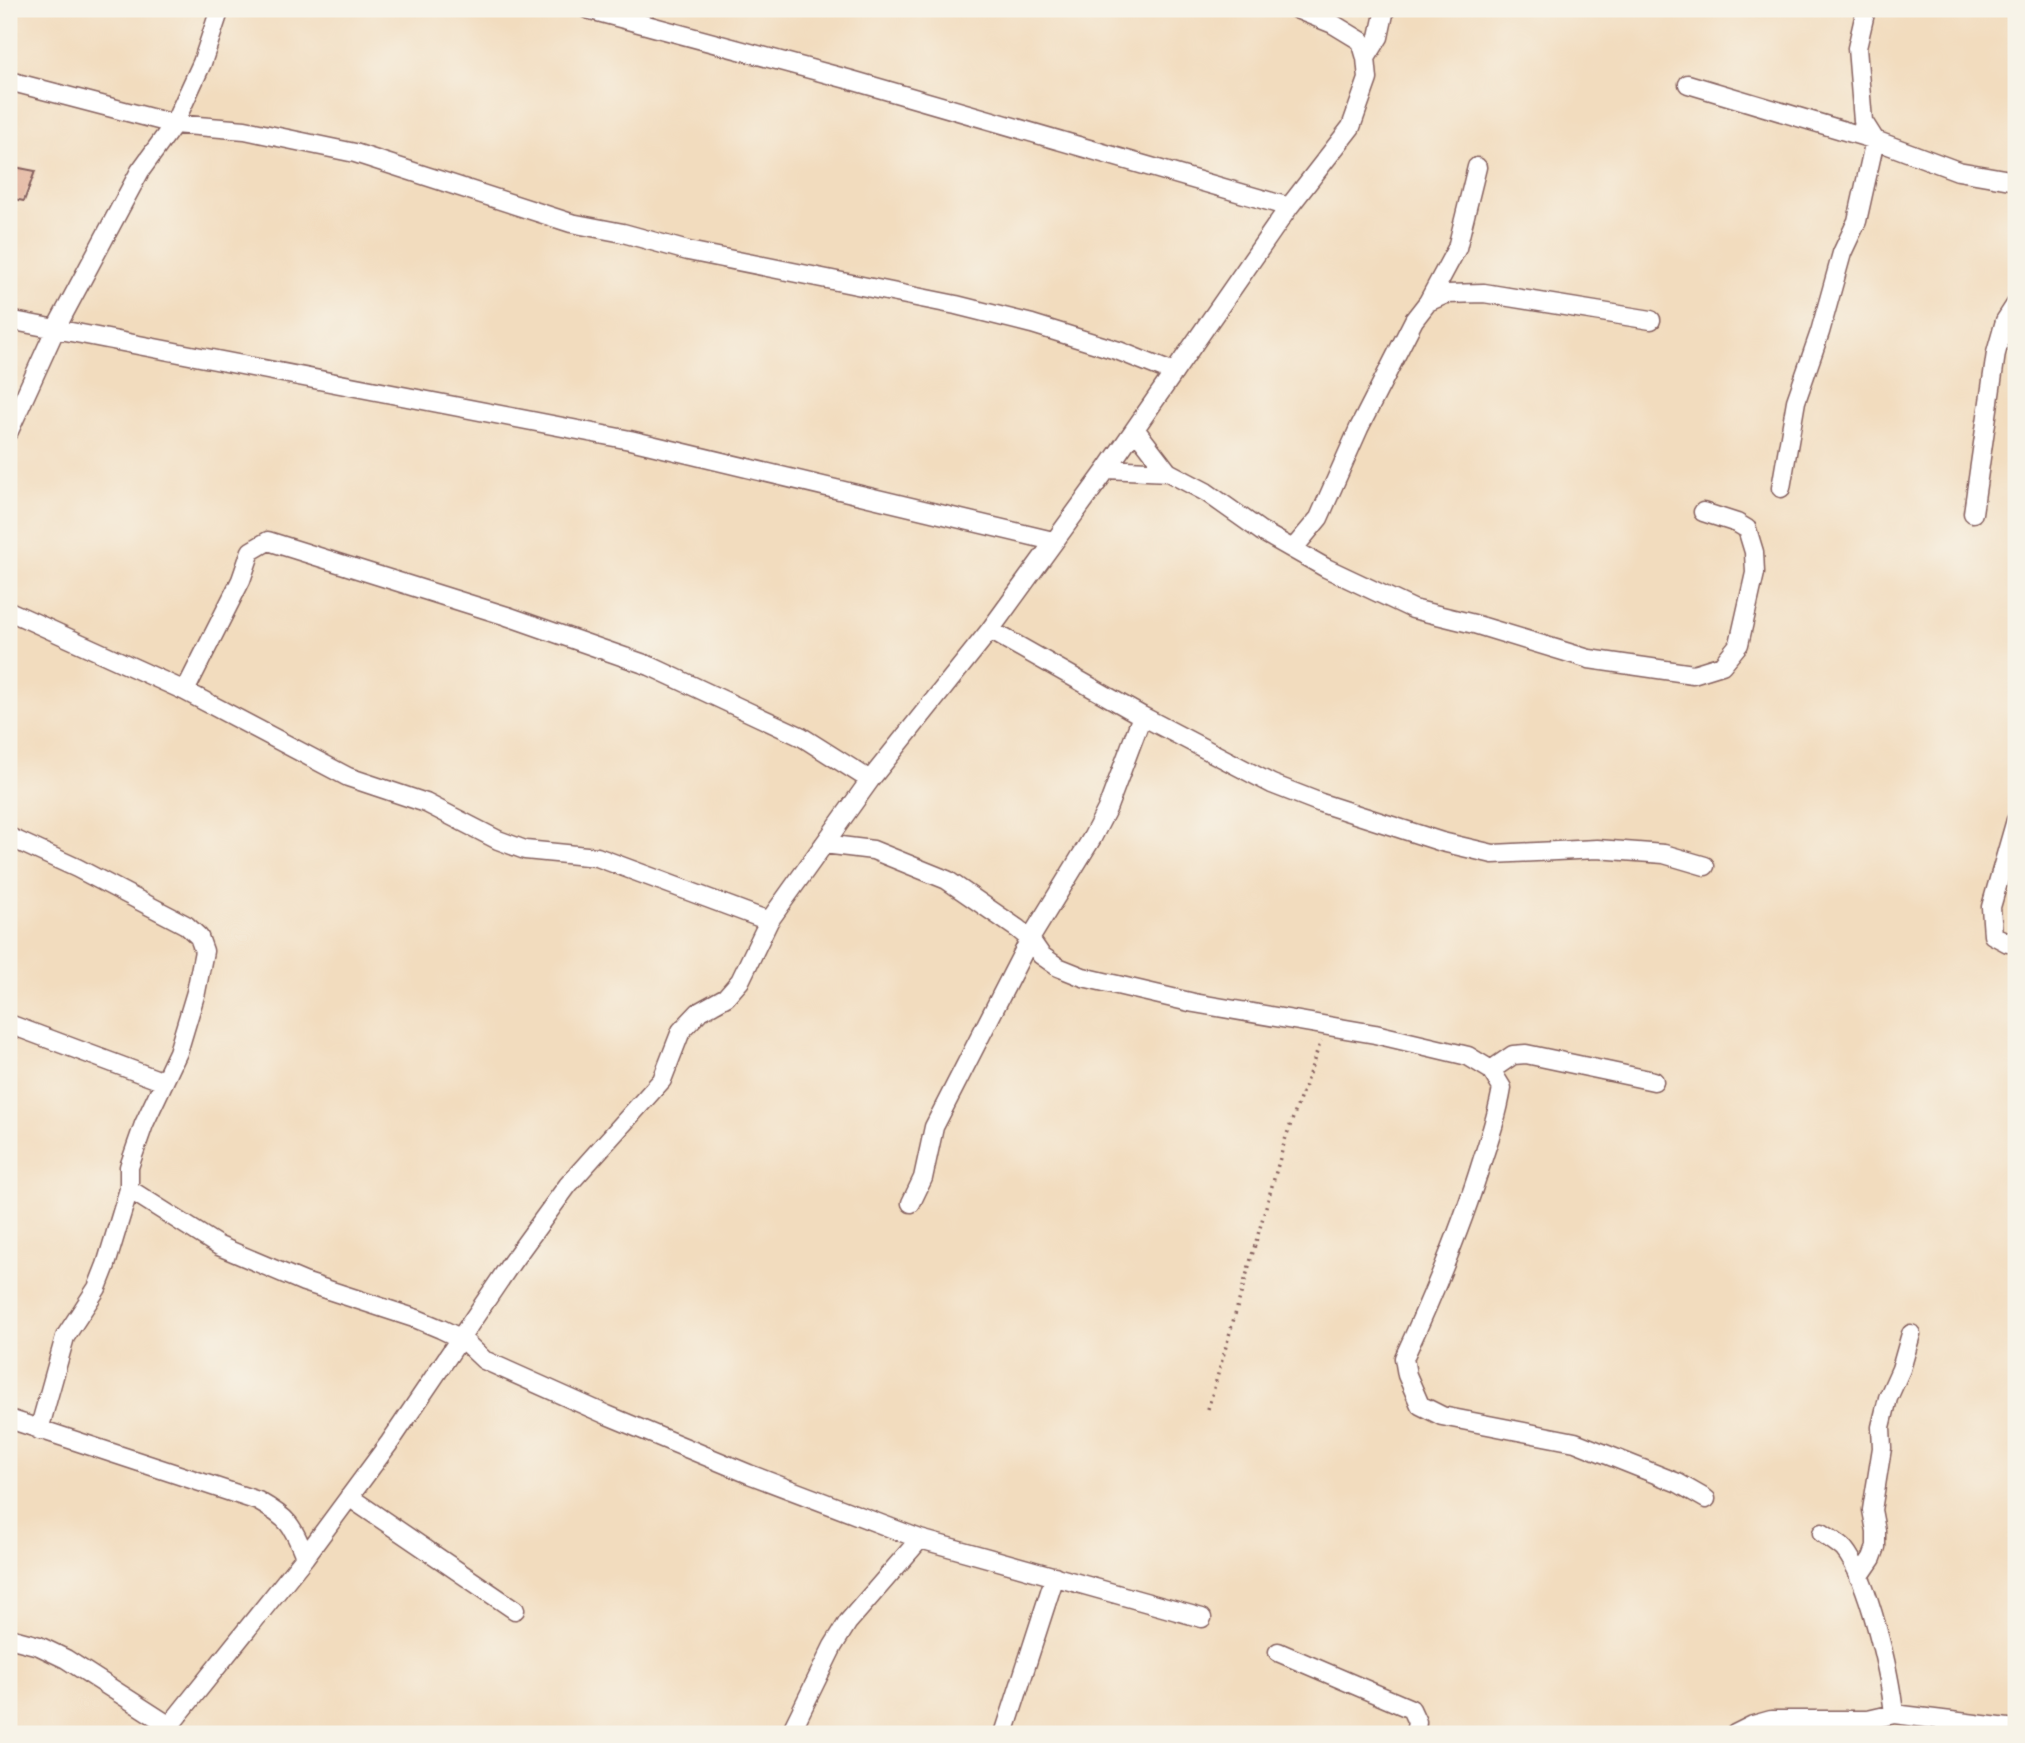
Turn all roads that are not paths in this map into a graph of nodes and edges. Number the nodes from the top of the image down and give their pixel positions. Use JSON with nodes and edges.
{"nodes":[{"id":1,"x":220,"y":9,"type":"edge"},
{"id":2,"x":587,"y":9,"type":"edge"},
{"id":3,"x":1296,"y":9,"type":"edge"},
{"id":4,"x":1385,"y":9,"type":"edge"},
{"id":5,"x":1866,"y":9,"type":"edge"},
{"id":6,"x":1366,"y":58,"type":"junction"},
{"id":7,"x":9,"y":81,"type":"edge"},
{"id":8,"x":1688,"y":84,"type":"dead end"},
{"id":9,"x":174,"y":124,"type":"junction"},
{"id":10,"x":1875,"y":140,"type":"junction"},
{"id":11,"x":1477,"y":167,"type":"dead end"},
{"id":12,"x":2016,"y":181,"type":"edge"},
{"id":13,"x":1289,"y":207,"type":"junction"},
{"id":14,"x":1428,"y":302,"type":"junction"},
{"id":15,"x":2016,"y":304,"type":"edge"},
{"id":16,"x":9,"y":320,"type":"edge"},
{"id":17,"x":1651,"y":320,"type":"dead end"},
{"id":18,"x":55,"y":330,"type":"junction"},
{"id":19,"x":1174,"y":373,"type":"junction"},
{"id":20,"x":1135,"y":429,"type":"junction"},
{"id":21,"x":9,"y":431,"type":"edge"},
{"id":22,"x":1107,"y":469,"type":"junction"},
{"id":23,"x":1168,"y":472,"type":"junction"},
{"id":24,"x":1781,"y":488,"type":"dead end"},
{"id":25,"x":1703,"y":512,"type":"dead end"},
{"id":26,"x":1973,"y":513,"type":"dead end"},
{"id":27,"x":1053,"y":541,"type":"junction"},
{"id":28,"x":1293,"y":550,"type":"junction"},
{"id":29,"x":9,"y":611,"type":"edge"},
{"id":30,"x":990,"y":630,"type":"junction"},
{"id":31,"x":185,"y":691,"type":"junction"},
{"id":32,"x":1142,"y":716,"type":"junction"},
{"id":33,"x":870,"y":780,"type":"junction"},
{"id":34,"x":2016,"y":820,"type":"edge"},
{"id":35,"x":9,"y":837,"type":"edge"},
{"id":36,"x":824,"y":844,"type":"junction"},
{"id":37,"x":1705,"y":866,"type":"dead end"},
{"id":38,"x":769,"y":921,"type":"junction"},
{"id":39,"x":1030,"y":939,"type":"junction"},
{"id":40,"x":2016,"y":943,"type":"edge"},
{"id":41,"x":9,"y":1024,"type":"edge"},
{"id":42,"x":1491,"y":1070,"type":"junction"},
{"id":43,"x":1654,"y":1081,"type":"dead end"},
{"id":44,"x":164,"y":1082,"type":"junction"},
{"id":45,"x":129,"y":1189,"type":"junction"},
{"id":46,"x":911,"y":1203,"type":"dead end"},
{"id":47,"x":1911,"y":1334,"type":"dead end"},
{"id":48,"x":462,"y":1339,"type":"junction"},
{"id":49,"x":9,"y":1419,"type":"edge"},
{"id":50,"x":38,"y":1430,"type":"junction"},
{"id":51,"x":349,"y":1497,"type":"junction"},
{"id":52,"x":1706,"y":1499,"type":"dead end"},
{"id":53,"x":1822,"y":1534,"type":"dead end"},
{"id":54,"x":920,"y":1539,"type":"junction"},
{"id":55,"x":305,"y":1557,"type":"junction"},
{"id":56,"x":1055,"y":1576,"type":"junction"},
{"id":57,"x":1859,"y":1577,"type":"junction"},
{"id":58,"x":515,"y":1610,"type":"dead end"},
{"id":59,"x":1202,"y":1618,"type":"dead end"},
{"id":60,"x":9,"y":1638,"type":"edge"},
{"id":61,"x":1278,"y":1652,"type":"dead end"},
{"id":62,"x":1894,"y":1714,"type":"junction"},
{"id":63,"x":1821,"y":1727,"type":"edge"},
{"id":64,"x":2016,"y":1729,"type":"edge"},
{"id":65,"x":167,"y":1730,"type":"edge"},
{"id":66,"x":790,"y":1734,"type":"edge"},
{"id":67,"x":1004,"y":1734,"type":"edge"},
{"id":68,"x":1415,"y":1734,"type":"edge"},
{"id":69,"x":1735,"y":1734,"type":"edge"}],
"edges":[{"from":1,"to":9,"type":"street"},
{"from":2,"to":13,"type":"street"},
{"from":3,"to":6,"type":"street"},
{"from":4,"to":6,"type":"street"},
{"from":5,"to":10,"type":"street"},
{"from":6,"to":13,"type":"street"},
{"from":7,"to":9,"type":"street"},
{"from":8,"to":10,"type":"street"},
{"from":9,"to":18,"type":"street"},
{"from":9,"to":19,"type":"street"},
{"from":10,"to":12,"type":"street"},
{"from":10,"to":24,"type":"street"},
{"from":11,"to":14,"type":"street"},
{"from":13,"to":19,"type":"street"},
{"from":14,"to":17,"type":"street"},
{"from":14,"to":28,"type":"street"},
{"from":15,"to":26,"type":"street"},
{"from":16,"to":18,"type":"street"},
{"from":18,"to":21,"type":"street"},
{"from":18,"to":27,"type":"street"},
{"from":19,"to":20,"type":"street"},
{"from":20,"to":22,"type":"street"},
{"from":20,"to":23,"type":"street"},
{"from":22,"to":23,"type":"street"},
{"from":22,"to":27,"type":"street"},
{"from":23,"to":28,"type":"street"},
{"from":25,"to":28,"type":"street"},
{"from":27,"to":30,"type":"street"},
{"from":29,"to":31,"type":"street"},
{"from":30,"to":32,"type":"street"},
{"from":30,"to":33,"type":"street"},
{"from":31,"to":33,"type":"street"},
{"from":31,"to":38,"type":"street"},
{"from":32,"to":37,"type":"street"},
{"from":32,"to":39,"type":"street"},
{"from":33,"to":36,"type":"street"},
{"from":34,"to":40,"type":"street"},
{"from":35,"to":44,"type":"street"},
{"from":36,"to":38,"type":"street"},
{"from":36,"to":39,"type":"street"},
{"from":38,"to":48,"type":"street"},
{"from":39,"to":42,"type":"street"},
{"from":39,"to":46,"type":"street"},
{"from":41,"to":44,"type":"street"},
{"from":42,"to":43,"type":"street"},
{"from":42,"to":52,"type":"street"},
{"from":44,"to":45,"type":"street"},
{"from":45,"to":48,"type":"street"},
{"from":45,"to":50,"type":"street"},
{"from":47,"to":57,"type":"street"},
{"from":48,"to":51,"type":"street"},
{"from":48,"to":54,"type":"street"},
{"from":49,"to":50,"type":"street"},
{"from":50,"to":55,"type":"street"},
{"from":51,"to":55,"type":"street"},
{"from":51,"to":58,"type":"street"},
{"from":53,"to":57,"type":"street"},
{"from":54,"to":56,"type":"street"},
{"from":54,"to":66,"type":"street"},
{"from":55,"to":65,"type":"street"},
{"from":56,"to":59,"type":"street"},
{"from":56,"to":67,"type":"street"},
{"from":57,"to":62,"type":"street"},
{"from":60,"to":65,"type":"street"},
{"from":61,"to":68,"type":"street"},
{"from":62,"to":63,"type":"street"},
{"from":62,"to":64,"type":"street"},
{"from":63,"to":69,"type":"street"}]}
